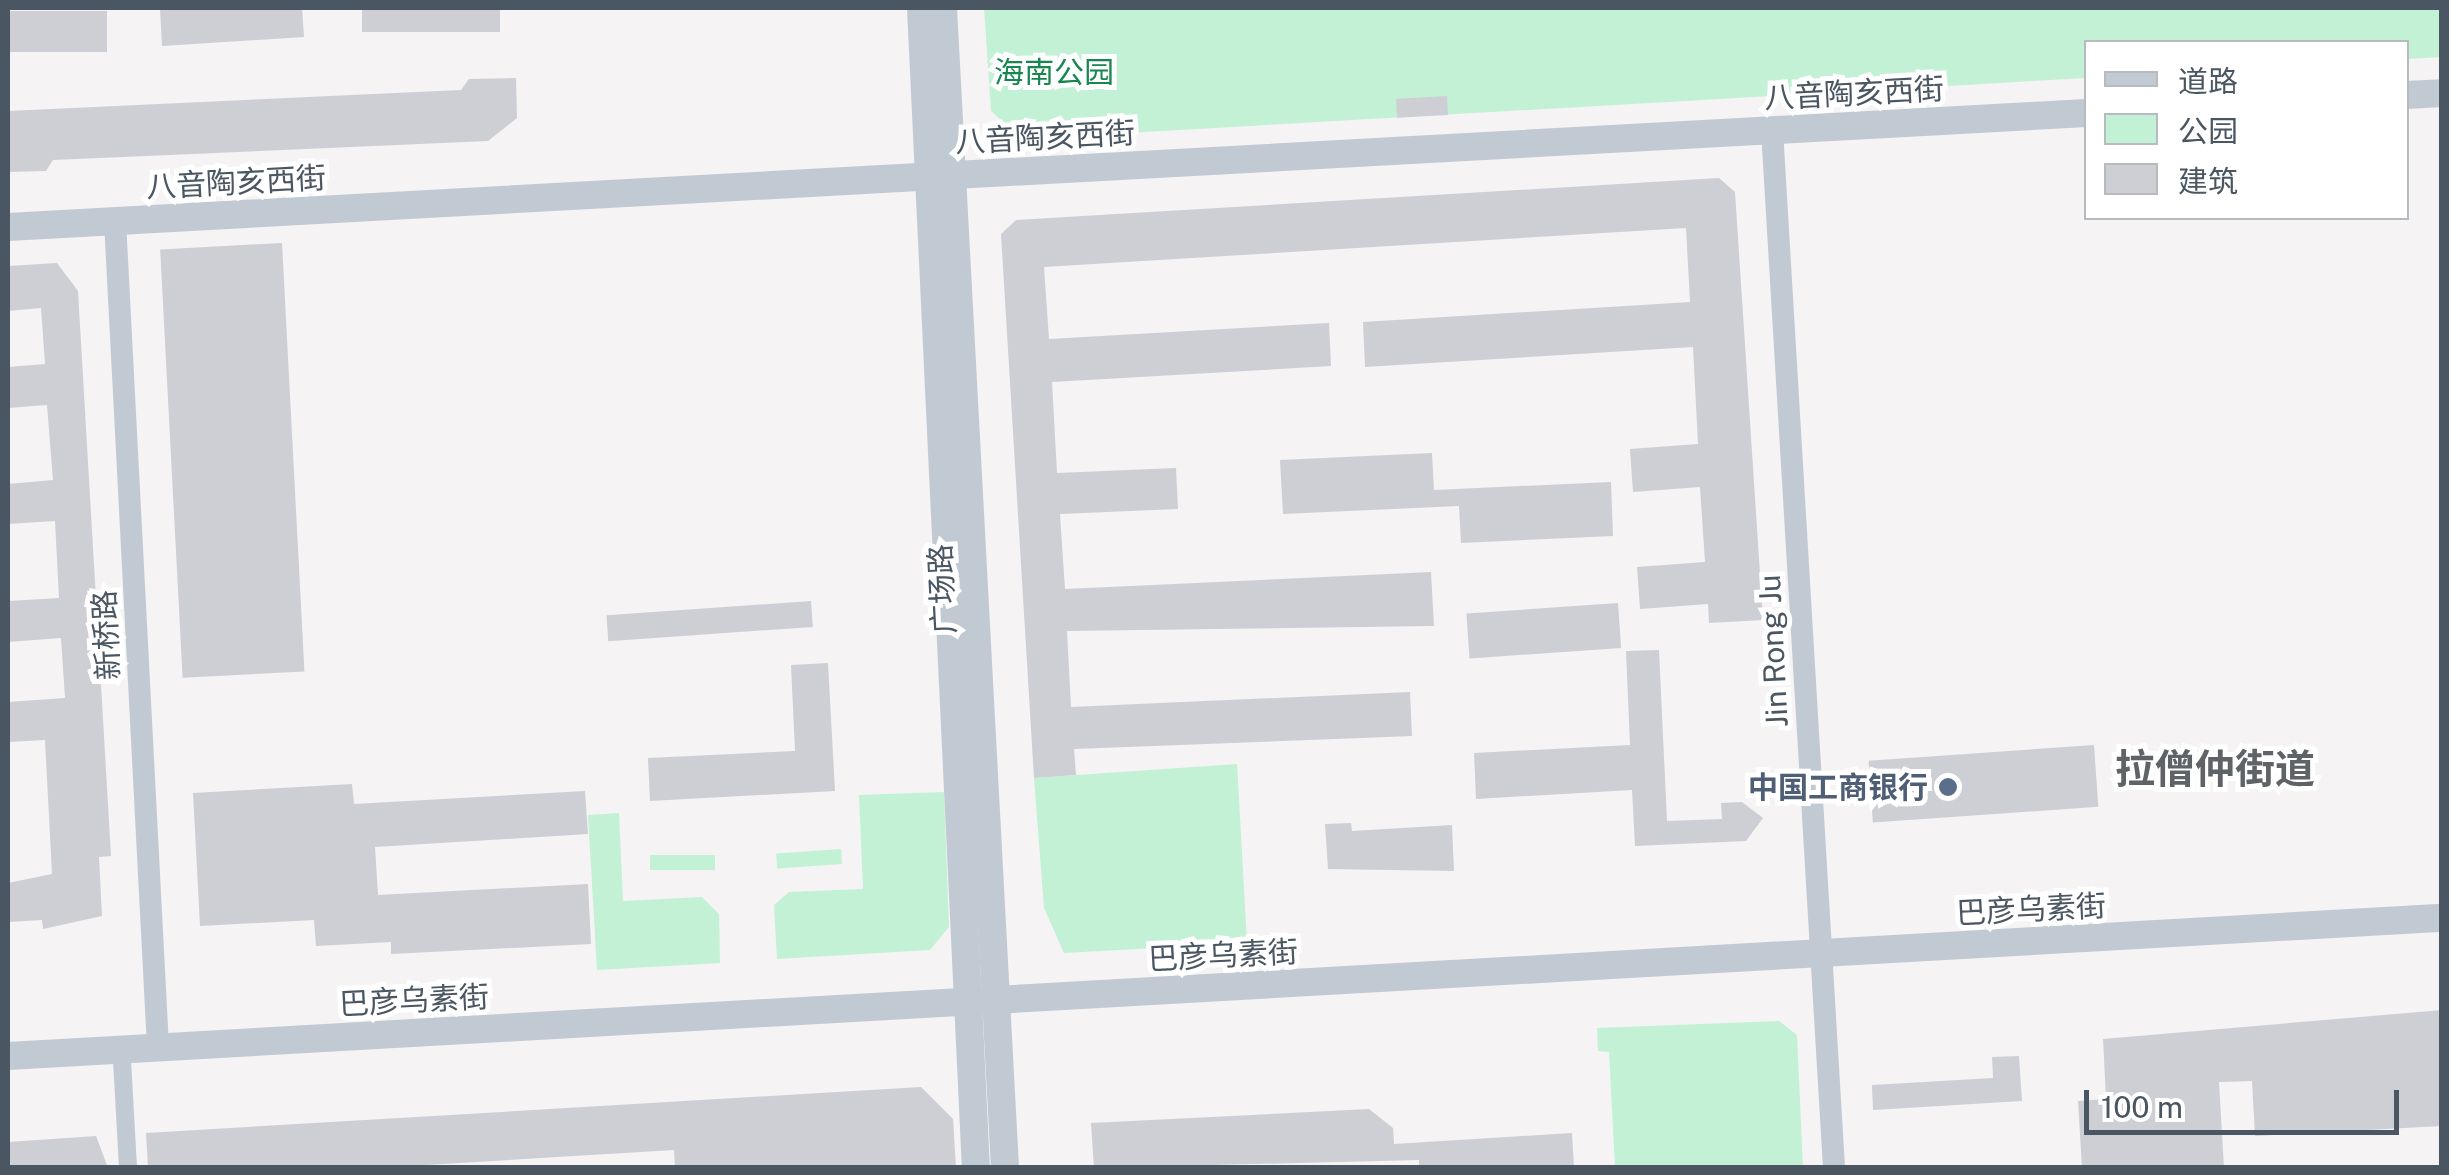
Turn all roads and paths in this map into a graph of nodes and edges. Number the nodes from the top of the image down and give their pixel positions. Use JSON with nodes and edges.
{"nodes":[{"id":1,"x":921,"y":8,"type":"edge"},
{"id":2,"x":943,"y":8,"type":"edge"},
{"id":3,"x":2442,"y":93,"type":"edge"},
{"id":4,"x":2409,"y":95,"type":"edge"},
{"id":5,"x":2084,"y":113,"type":"edge"},
{"id":6,"x":1772,"y":130,"type":"junction"},
{"id":7,"x":942,"y":176,"type":"junction"},
{"id":8,"x":115,"y":221,"type":"junction"},
{"id":9,"x":8,"y":227,"type":"edge"},
{"id":10,"x":2442,"y":918,"type":"edge"},
{"id":11,"x":2442,"y":930,"type":"edge"},
{"id":12,"x":1821,"y":959,"type":"junction"},
{"id":13,"x":996,"y":1006,"type":"junction"},
{"id":14,"x":966,"y":1007,"type":"junction"},
{"id":15,"x":158,"y":1047,"type":"junction"},
{"id":16,"x":8,"y":1056,"type":"edge"},
{"id":17,"x":122,"y":1060,"type":"junction"},
{"id":18,"x":8,"y":1067,"type":"edge"},
{"id":19,"x":128,"y":1168,"type":"edge"},
{"id":20,"x":976,"y":1168,"type":"edge"},
{"id":21,"x":1005,"y":1168,"type":"edge"},
{"id":22,"x":1834,"y":1168,"type":"edge"}],
"edges":[{"from":1,"to":7,"type":"street","name":"广场路"},
{"from":2,"to":7,"type":"street","name":"广场路"},
{"from":3,"to":4,"type":"street"},
{"from":5,"to":6,"type":"street","name":"八音陶亥西街"},
{"from":6,"to":7,"type":"street","name":"八音陶亥西街"},
{"from":6,"to":12,"type":"street","name":"Jin Rong Ju"},
{"from":7,"to":8,"type":"street","name":"八音陶亥西街"},
{"from":7,"to":13,"type":"street","name":"广场路"},
{"from":7,"to":14,"type":"street","name":"广场路"},
{"from":8,"to":9,"type":"street","name":"八音陶亥西街"},
{"from":8,"to":15,"type":"street","name":"新桥路"},
{"from":10,"to":12,"type":"street","name":"巴彦乌素街"},
{"from":11,"to":12,"type":"street","name":"巴彦乌素街"},
{"from":12,"to":13,"type":"street","name":"巴彦乌素街"},
{"from":12,"to":22,"type":"street","name":"Jin Rong Ju"},
{"from":13,"to":14,"type":"street","name":"巴彦乌素街"},
{"from":13,"to":21,"type":"street","name":"广场路"},
{"from":14,"to":15,"type":"street","name":"巴彦乌素街"},
{"from":14,"to":17,"type":"street","name":"巴彦乌素街"},
{"from":14,"to":20,"type":"street","name":"广场路"},
{"from":15,"to":16,"type":"street","name":"巴彦乌素街"},
{"from":17,"to":18,"type":"street","name":"巴彦乌素街"},
{"from":17,"to":19,"type":"street"}]}
